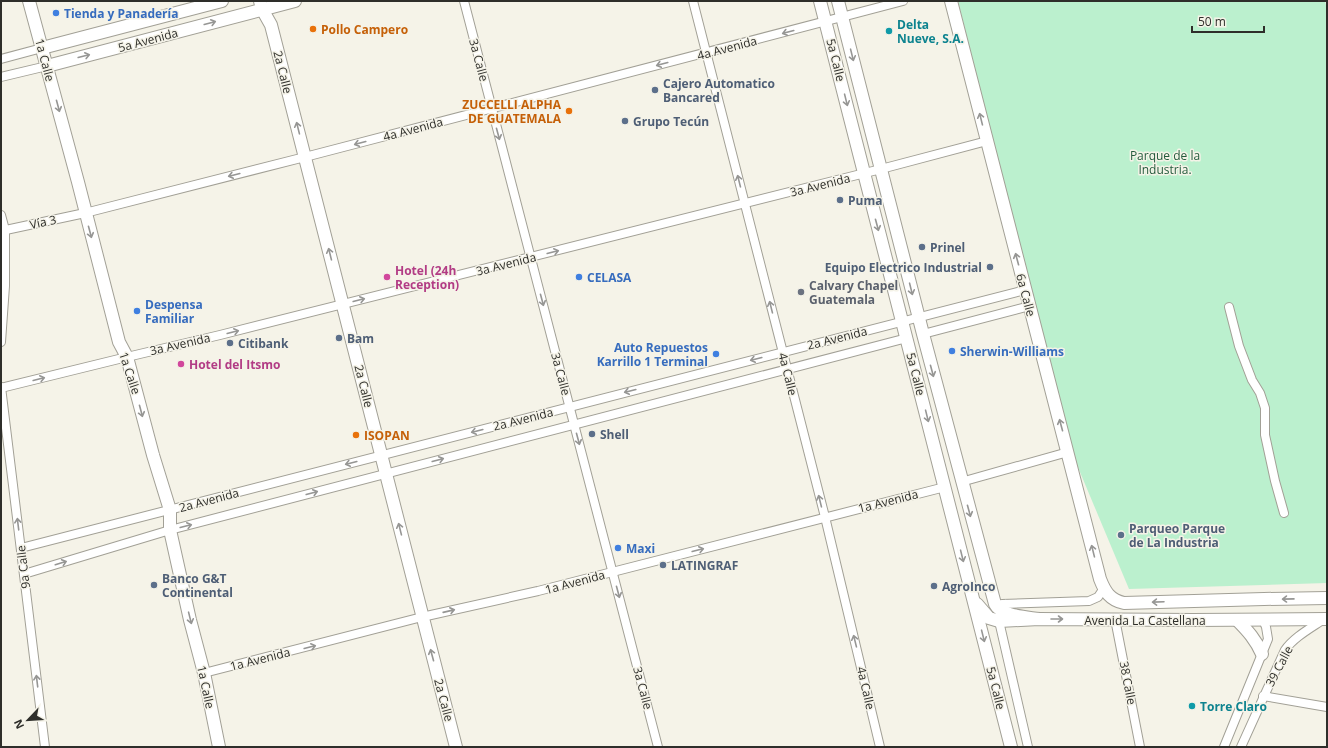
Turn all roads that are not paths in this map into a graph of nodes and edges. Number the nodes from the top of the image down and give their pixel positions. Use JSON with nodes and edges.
{"nodes":[{"id":1,"x":29,"y":1,"type":"edge"},
{"id":2,"x":222,"y":1,"type":"edge"},
{"id":3,"x":295,"y":1,"type":"edge"},
{"id":4,"x":464,"y":1,"type":"edge"},
{"id":5,"x":693,"y":1,"type":"edge"},
{"id":6,"x":820,"y":1,"type":"edge"},
{"id":7,"x":838,"y":1,"type":"edge"},
{"id":8,"x":903,"y":1,"type":"edge"},
{"id":9,"x":951,"y":1,"type":"edge"},
{"id":10,"x":267,"y":4,"type":"edge"},
{"id":11,"x":842,"y":17,"type":"junction"},
{"id":12,"x":826,"y":22,"type":"junction"},
{"id":13,"x":42,"y":48,"type":"junction"},
{"id":14,"x":706,"y":53,"type":"junction"},
{"id":15,"x":1,"y":58,"type":"edge"},
{"id":16,"x":46,"y":66,"type":"junction"},
{"id":17,"x":1,"y":77,"type":"edge"},
{"id":18,"x":492,"y":109,"type":"junction"},
{"id":19,"x":986,"y":141,"type":"junction"},
{"id":20,"x":305,"y":158,"type":"junction"},
{"id":21,"x":881,"y":170,"type":"junction"},
{"id":22,"x":865,"y":174,"type":"junction"},
{"id":23,"x":745,"y":204,"type":"junction"},
{"id":24,"x":86,"y":213,"type":"junction"},
{"id":25,"x":1,"y":215,"type":"edge"},
{"id":26,"x":3,"y":230,"type":"edge"},
{"id":27,"x":531,"y":257,"type":"junction"},
{"id":28,"x":1025,"y":290,"type":"junction"},
{"id":29,"x":343,"y":304,"type":"junction"},
{"id":30,"x":1030,"y":306,"type":"junction"},
{"id":31,"x":1229,"y":307,"type":"dead end"},
{"id":32,"x":918,"y":317,"type":"junction"},
{"id":33,"x":902,"y":322,"type":"junction"},
{"id":34,"x":923,"y":334,"type":"junction"},
{"id":35,"x":907,"y":338,"type":"junction"},
{"id":36,"x":1,"y":342,"type":"edge"},
{"id":37,"x":783,"y":352,"type":"junction"},
{"id":38,"x":127,"y":356,"type":"junction"},
{"id":39,"x":787,"y":369,"type":"junction"},
{"id":40,"x":1,"y":387,"type":"edge"},
{"id":41,"x":570,"y":407,"type":"junction"},
{"id":42,"x":574,"y":425,"type":"junction"},
{"id":43,"x":1068,"y":452,"type":"junction"},
{"id":44,"x":381,"y":455,"type":"junction"},
{"id":45,"x":386,"y":474,"type":"junction"},
{"id":46,"x":961,"y":482,"type":"junction"},
{"id":47,"x":944,"y":486,"type":"junction"},
{"id":48,"x":170,"y":510,"type":"junction"},
{"id":49,"x":1284,"y":513,"type":"dead end"},
{"id":50,"x":824,"y":517,"type":"junction"},
{"id":51,"x":170,"y":530,"type":"junction"},
{"id":52,"x":21,"y":548,"type":"junction"},
{"id":53,"x":613,"y":572,"type":"junction"},
{"id":54,"x":24,"y":574,"type":"junction"},
{"id":55,"x":1104,"y":588,"type":"junction"},
{"id":56,"x":973,"y":598,"type":"junction"},
{"id":57,"x":1327,"y":598,"type":"edge"},
{"id":58,"x":1264,"y":599,"type":"junction"},
{"id":59,"x":1000,"y":610,"type":"junction"},
{"id":60,"x":422,"y":617,"type":"junction"},
{"id":61,"x":1115,"y":619,"type":"junction"},
{"id":62,"x":1325,"y":619,"type":"edge"},
{"id":63,"x":1237,"y":620,"type":"junction"},
{"id":64,"x":1263,"y":620,"type":"junction"},
{"id":65,"x":1262,"y":654,"type":"junction"},
{"id":66,"x":204,"y":673,"type":"junction"},
{"id":67,"x":1263,"y":696,"type":"junction"},
{"id":68,"x":1327,"y":707,"type":"edge"},
{"id":69,"x":45,"y":747,"type":"edge"},
{"id":70,"x":219,"y":747,"type":"edge"},
{"id":71,"x":456,"y":747,"type":"edge"},
{"id":72,"x":658,"y":747,"type":"edge"},
{"id":73,"x":880,"y":747,"type":"edge"},
{"id":74,"x":1011,"y":747,"type":"edge"},
{"id":75,"x":1028,"y":747,"type":"edge"},
{"id":76,"x":1140,"y":747,"type":"edge"},
{"id":77,"x":1224,"y":747,"type":"edge"},
{"id":78,"x":1241,"y":747,"type":"edge"}],
"edges":[{"from":1,"to":13,"type":"main road","name":"1a Calle"},
{"from":2,"to":13,"type":"main road","name":"5a Avenida"},
{"from":3,"to":10,"type":"main road","name":"5a Avenida"},
{"from":4,"to":18,"type":"street","name":"3a Calle"},
{"from":5,"to":14,"type":"street","name":"4a Calle"},
{"from":6,"to":12,"type":"main road","name":"5a Calle"},
{"from":7,"to":11,"type":"main road","name":"5a Calle"},
{"from":8,"to":11,"type":"street","name":"4a Avenida"},
{"from":19,"to":9,"type":"main road","name":"6a Calle","one_way":true},
{"from":16,"to":10,"type":"main road","name":"5a Avenida","one_way":true},
{"from":20,"to":10,"type":"main road","name":"2a Calle","one_way":true},
{"from":11,"to":12,"type":"street","name":"4a Avenida"},
{"from":11,"to":21,"type":"main road","name":"5a Calle","one_way":true},
{"from":12,"to":14,"type":"street","name":"4a Avenida","one_way":true},
{"from":12,"to":22,"type":"main road","name":"5a Calle","one_way":true},
{"from":13,"to":15,"type":"street","name":"5a Avenida"},
{"from":13,"to":16,"type":"main road","name":"1a Calle"},
{"from":14,"to":18,"type":"street","name":"4a Avenida","one_way":true},
{"from":23,"to":14,"type":"street","name":"4a Calle","one_way":true},
{"from":16,"to":17,"type":"street","name":"5a Avenida"},
{"from":16,"to":24,"type":"main road","name":"1a Calle","one_way":true},
{"from":18,"to":20,"type":"street","name":"4a Avenida","one_way":true},
{"from":18,"to":27,"type":"street","name":"3a Calle","one_way":true},
{"from":19,"to":21,"type":"street","name":"3a Avenida"},
{"from":28,"to":19,"type":"main road","name":"6a Calle","one_way":true},
{"from":20,"to":24,"type":"street","name":"4a Avenida","one_way":true},
{"from":29,"to":20,"type":"main road","name":"2a Calle","one_way":true},
{"from":21,"to":22,"type":"street","name":"3a Avenida"},
{"from":21,"to":32,"type":"main road","name":"5a Calle","one_way":true},
{"from":22,"to":23,"type":"street","name":"3a Avenida"},
{"from":22,"to":33,"type":"main road","name":"5a Calle","one_way":true},
{"from":27,"to":23,"type":"street","name":"3a Avenida","one_way":true},
{"from":37,"to":23,"type":"street","name":"4a Calle","one_way":true},
{"from":24,"to":26,"type":"street","name":"Vía 3"},
{"from":24,"to":38,"type":"main road","name":"1a Calle","one_way":true},
{"from":25,"to":26,"type":"street"},
{"from":26,"to":36,"type":"street"},
{"from":29,"to":27,"type":"street","name":"3a Avenida","one_way":true},
{"from":27,"to":41,"type":"street","name":"3a Calle","one_way":true},
{"from":28,"to":30,"type":"main road","name":"6a Calle"},
{"from":28,"to":32,"type":"street","name":"2a Avenida"},
{"from":38,"to":29,"type":"street","name":"3a Avenida","one_way":true},
{"from":29,"to":44,"type":"main road","name":"2a Calle"},
{"from":30,"to":34,"type":"street"},
{"from":43,"to":30,"type":"main road","name":"6a Calle","one_way":true},
{"from":31,"to":49,"type":"street"},
{"from":32,"to":33,"type":"street","name":"2a Avenida"},
{"from":32,"to":34,"type":"main road","name":"5a Calle"},
{"from":33,"to":35,"type":"main road","name":"5a Calle"},
{"from":33,"to":37,"type":"street","name":"2a Avenida"},
{"from":34,"to":46,"type":"main road","name":"5a Calle","one_way":true},
{"from":35,"to":39,"type":"street","name":"2a Avenida"},
{"from":35,"to":47,"type":"main road","name":"5a Calle","one_way":true},
{"from":37,"to":39,"type":"street","name":"4a Calle"},
{"from":37,"to":41,"type":"street","name":"2a Avenida","one_way":true},
{"from":40,"to":38,"type":"street","name":"3a Avenida","one_way":true},
{"from":38,"to":48,"type":"main road","name":"1a Calle","one_way":true},
{"from":39,"to":42,"type":"street","name":"2a Avenida"},
{"from":50,"to":39,"type":"street","name":"4a Calle","one_way":true},
{"from":52,"to":40,"type":"street","name":"9a Calle","one_way":true},
{"from":41,"to":42,"type":"street","name":"3a Calle"},
{"from":41,"to":44,"type":"street","name":"2a Avenida","one_way":true},
{"from":45,"to":42,"type":"street","name":"2a Avenida","one_way":true},
{"from":42,"to":53,"type":"street","name":"3a Calle","one_way":true},
{"from":43,"to":46,"type":"street"},
{"from":55,"to":43,"type":"main road","name":"6a Calle","one_way":true},
{"from":44,"to":45,"type":"main road","name":"2a Calle"},
{"from":44,"to":48,"type":"street","name":"2a Avenida","one_way":true},
{"from":51,"to":45,"type":"street","name":"2a Avenida","one_way":true},
{"from":60,"to":45,"type":"main road","name":"2a Calle","one_way":true},
{"from":46,"to":59,"type":"main road","name":"5a Calle","one_way":true},
{"from":47,"to":50,"type":"street","name":"1a Avenida"},
{"from":47,"to":56,"type":"main road","name":"5a Calle","one_way":true},
{"from":48,"to":51,"type":"main road","name":"1a Calle"},
{"from":48,"to":52,"type":"street","name":"2a Avenida"},
{"from":53,"to":50,"type":"street","name":"1a Avenida","one_way":true},
{"from":73,"to":50,"type":"street","name":"4a Calle","one_way":true},
{"from":54,"to":51,"type":"street","name":"2a Avenida","one_way":true},
{"from":51,"to":66,"type":"main road","name":"1a Calle","one_way":true},
{"from":52,"to":54,"type":"street","name":"9a Calle"},
{"from":60,"to":53,"type":"street","name":"1a Avenida","one_way":true},
{"from":53,"to":72,"type":"street","name":"3a Calle","one_way":true},
{"from":69,"to":54,"type":"street","name":"9a Calle","one_way":true},
{"from":58,"to":55,"type":"main road","name":"Avenida La Castellana","one_way":true},
{"from":55,"to":59,"type":"street","name":"Avenida La Castellana"},
{"from":56,"to":59,"type":"main road"},
{"from":56,"to":74,"type":"main road","name":"5a Calle","one_way":true},
{"from":57,"to":58,"type":"main road","name":"Avenida La Castellana","one_way":true},
{"from":58,"to":64,"type":"main road"},
{"from":59,"to":61,"type":"main road","name":"Avenida La Castellana","one_way":true},
{"from":59,"to":75,"type":"street","name":"5a Calle"},
{"from":66,"to":60,"type":"street","name":"1a Avenida","one_way":true},
{"from":71,"to":60,"type":"main road","name":"2a Calle","one_way":true},
{"from":61,"to":63,"type":"main road","name":"Avenida La Castellana"},
{"from":61,"to":76,"type":"street","name":"38 Calle"},
{"from":62,"to":64,"type":"main road","name":"Avenida La Castellana"},
{"from":62,"to":67,"type":"street","name":"39 Calle"},
{"from":63,"to":64,"type":"main road","name":"Avenida La Castellana"},
{"from":63,"to":65,"type":"main road"},
{"from":64,"to":65,"type":"street","name":"39 Calle"},
{"from":65,"to":77,"type":"street","name":"39 Calle"},
{"from":66,"to":70,"type":"main road","name":"1a Calle"},
{"from":67,"to":68,"type":"street"},
{"from":67,"to":78,"type":"street","name":"39 Calle"}]}
